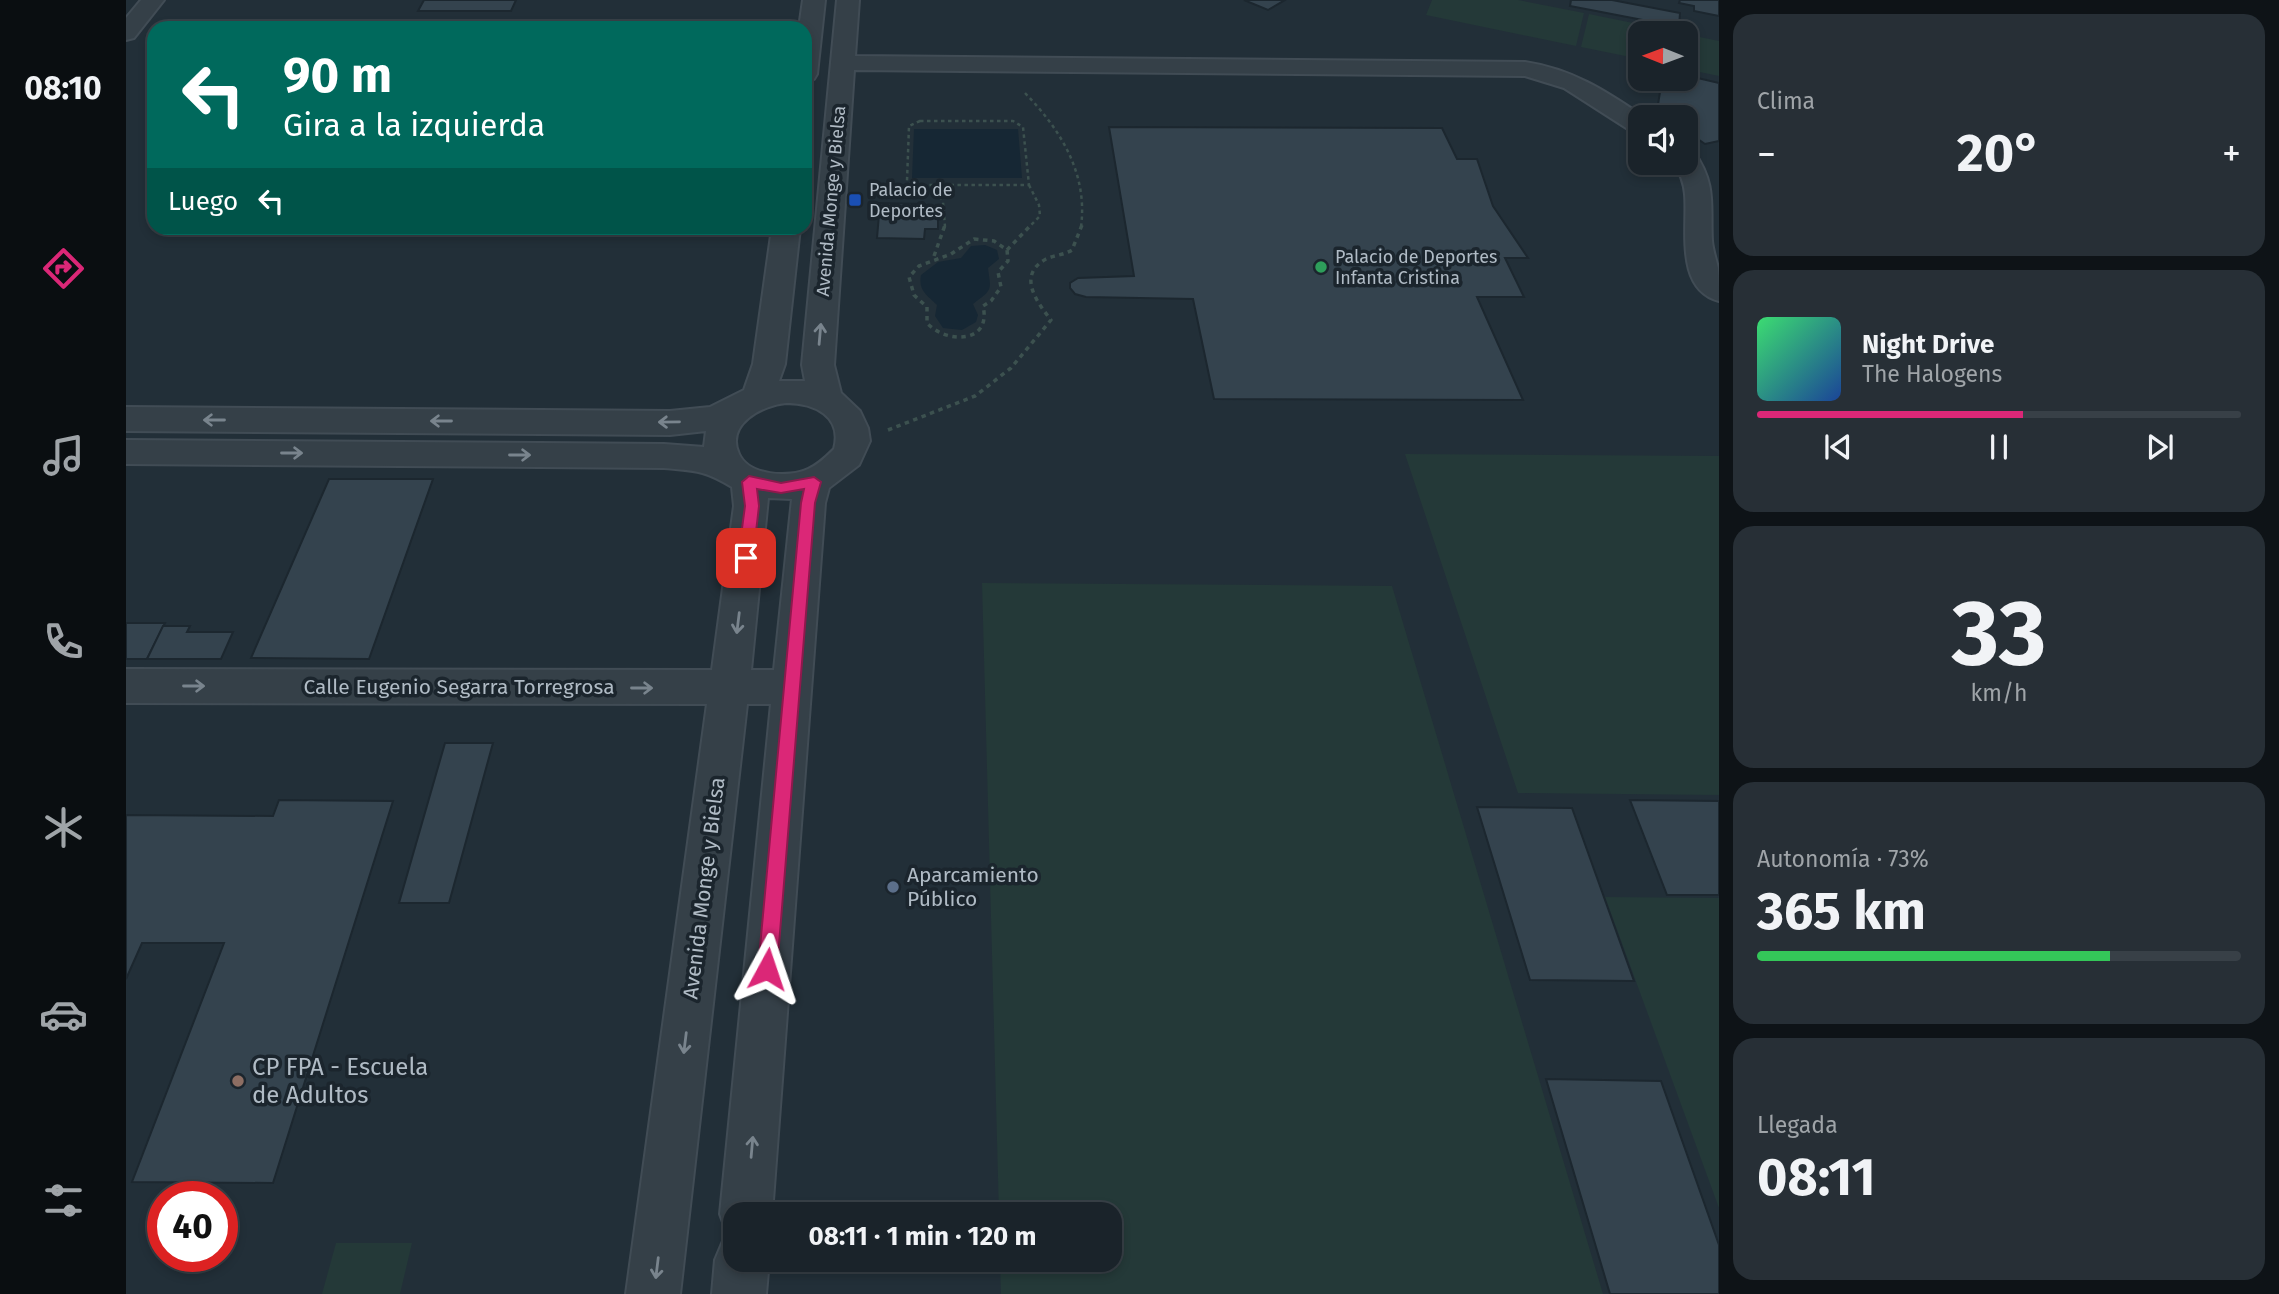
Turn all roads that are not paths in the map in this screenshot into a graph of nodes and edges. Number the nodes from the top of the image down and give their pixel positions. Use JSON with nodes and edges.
{"nodes":[{"id":1,"x":153,"y":0,"type":"edge"},
{"id":2,"x":814,"y":0,"type":"edge"},
{"id":3,"x":848,"y":0,"type":"edge"},
{"id":4,"x":811,"y":21,"type":"edge"},
{"id":5,"x":126,"y":33,"type":"edge"},
{"id":6,"x":843,"y":63,"type":"junction"},
{"id":7,"x":1628,"y":119,"type":"edge"},
{"id":8,"x":1698,"y":170,"type":"edge"},
{"id":9,"x":785,"y":235,"type":"edge"},
{"id":10,"x":1719,"y":291,"type":"edge"},
{"id":11,"x":828,"y":400,"type":"junction"},
{"id":12,"x":747,"y":404,"type":"junction"},
{"id":13,"x":126,"y":419,"type":"edge"},
{"id":14,"x":126,"y":452,"type":"edge"},
{"id":15,"x":738,"y":474,"type":"junction"},
{"id":16,"x":814,"y":482,"type":"junction"},
{"id":17,"x":126,"y":686,"type":"edge"},
{"id":18,"x":792,"y":687,"type":"junction"},
{"id":19,"x":730,"y":688,"type":"junction"},
{"id":20,"x":747,"y":1202,"type":"edge"},
{"id":21,"x":741,"y":1272,"type":"edge"},
{"id":22,"x":653,"y":1294,"type":"edge"},
{"id":23,"x":739,"y":1294,"type":"edge"}],
"edges":[{"from":1,"to":5,"type":"street"},
{"from":2,"to":4,"type":"street"},
{"from":3,"to":6,"type":"street","name":"Avenida Monge y Bielsa"},
{"from":6,"to":7,"type":"street"},
{"from":11,"to":6,"type":"street","name":"Avenida Monge y Bielsa","one_way":true},
{"from":8,"to":10,"type":"street"},
{"from":9,"to":12,"type":"street"},
{"from":11,"to":12,"type":"street"},
{"from":11,"to":16,"type":"street"},
{"from":12,"to":13,"type":"street","one_way":true},
{"from":12,"to":15,"type":"street"},
{"from":14,"to":15,"type":"street","one_way":true},
{"from":15,"to":16,"type":"street"},
{"from":15,"to":19,"type":"street","name":"Avenida Monge y Bielsa","one_way":true},
{"from":16,"to":18,"type":"street"},
{"from":17,"to":19,"type":"street","name":"Calle Eugenio Segarra Torregrosa","one_way":true},
{"from":18,"to":19,"type":"street","name":"Calle Eugenio Segarra Torregrosa"},
{"from":20,"to":18,"type":"street","one_way":true},
{"from":19,"to":22,"type":"street","name":"Avenida Monge y Bielsa","one_way":true},
{"from":21,"to":23,"type":"street"}]}
